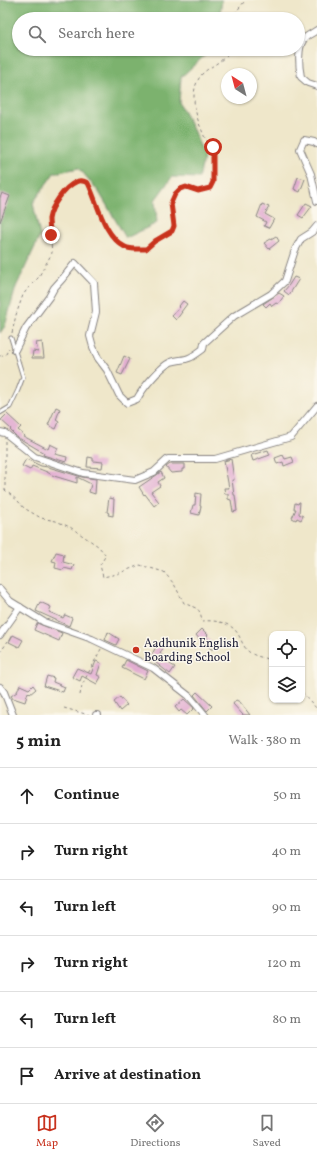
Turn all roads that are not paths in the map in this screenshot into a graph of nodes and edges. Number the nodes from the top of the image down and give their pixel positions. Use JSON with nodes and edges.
{"nodes":[{"id":1,"x":317,"y":30,"type":"edge"},
{"id":2,"x":305,"y":38,"type":"edge"},
{"id":3,"x":299,"y":56,"type":"edge"},
{"id":4,"x":317,"y":86,"type":"edge"},
{"id":5,"x":317,"y":144,"type":"edge"},
{"id":6,"x":317,"y":201,"type":"edge"},
{"id":7,"x":317,"y":226,"type":"edge"},
{"id":8,"x":11,"y":338,"type":"road end"},
{"id":9,"x":15,"y":350,"type":"junction"},
{"id":10,"x":317,"y":406,"type":"edge"},
{"id":11,"x":0,"y":413,"type":"edge"},
{"id":12,"x":3,"y":432,"type":"edge"},
{"id":13,"x":0,"y":589,"type":"edge"},
{"id":14,"x":20,"y":607,"type":"junction"},
{"id":15,"x":0,"y":635,"type":"edge"},
{"id":16,"x":0,"y":687,"type":"edge"},
{"id":17,"x":13,"y":715,"type":"edge"},
{"id":18,"x":205,"y":715,"type":"edge"}],
"edges":[{"from":1,"to":2,"type":"street"},
{"from":3,"to":4,"type":"street"},
{"from":5,"to":6,"type":"street"},
{"from":7,"to":9,"type":"street"},
{"from":8,"to":9,"type":"lane"},
{"from":9,"to":11,"type":"lane"},
{"from":10,"to":12,"type":"street"},
{"from":13,"to":14,"type":"street"},
{"from":14,"to":15,"type":"street"},
{"from":14,"to":18,"type":"street"},
{"from":16,"to":17,"type":"street"}]}
